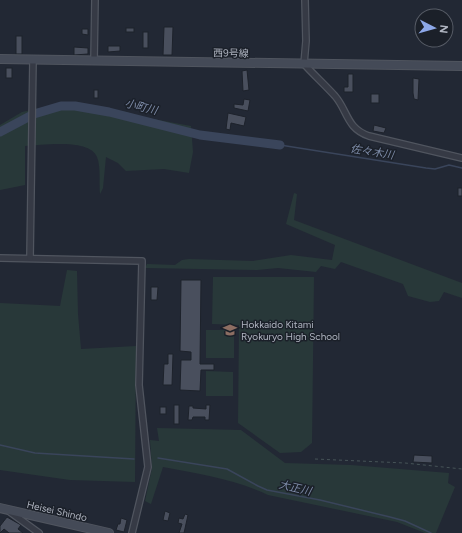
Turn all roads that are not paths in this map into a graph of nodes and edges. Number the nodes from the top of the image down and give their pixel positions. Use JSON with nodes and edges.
{"nodes":[{"id":1,"x":95,"y":0,"type":"edge"},
{"id":2,"x":305,"y":0,"type":"edge"},
{"id":3,"x":0,"y":59,"type":"edge"},
{"id":4,"x":33,"y":60,"type":"junction"},
{"id":5,"x":94,"y":61,"type":"junction"},
{"id":6,"x":304,"y":64,"type":"junction"},
{"id":7,"x":462,"y":66,"type":"edge"},
{"id":8,"x":462,"y":158,"type":"edge"},
{"id":9,"x":0,"y":258,"type":"edge"},
{"id":10,"x":30,"y":258,"type":"junction"},
{"id":11,"x":4,"y":509,"type":"edge"},
{"id":12,"x":39,"y":533,"type":"edge"},
{"id":13,"x":109,"y":533,"type":"edge"},
{"id":14,"x":132,"y":533,"type":"edge"}],
"edges":[{"from":1,"to":5,"type":"street"},
{"from":2,"to":6,"type":"street"},
{"from":3,"to":4,"type":"street","name":"西9号線"},
{"from":4,"to":5,"type":"street","name":"西9号線"},
{"from":4,"to":10,"type":"street"},
{"from":5,"to":6,"type":"street","name":"西9号線"},
{"from":6,"to":7,"type":"street","name":"西9号線"},
{"from":6,"to":8,"type":"street"},
{"from":9,"to":10,"type":"street"},
{"from":10,"to":14,"type":"street"},
{"from":11,"to":12,"type":"street"},
{"from":11,"to":13,"type":"street","name":"Heisei Shindo"}]}
